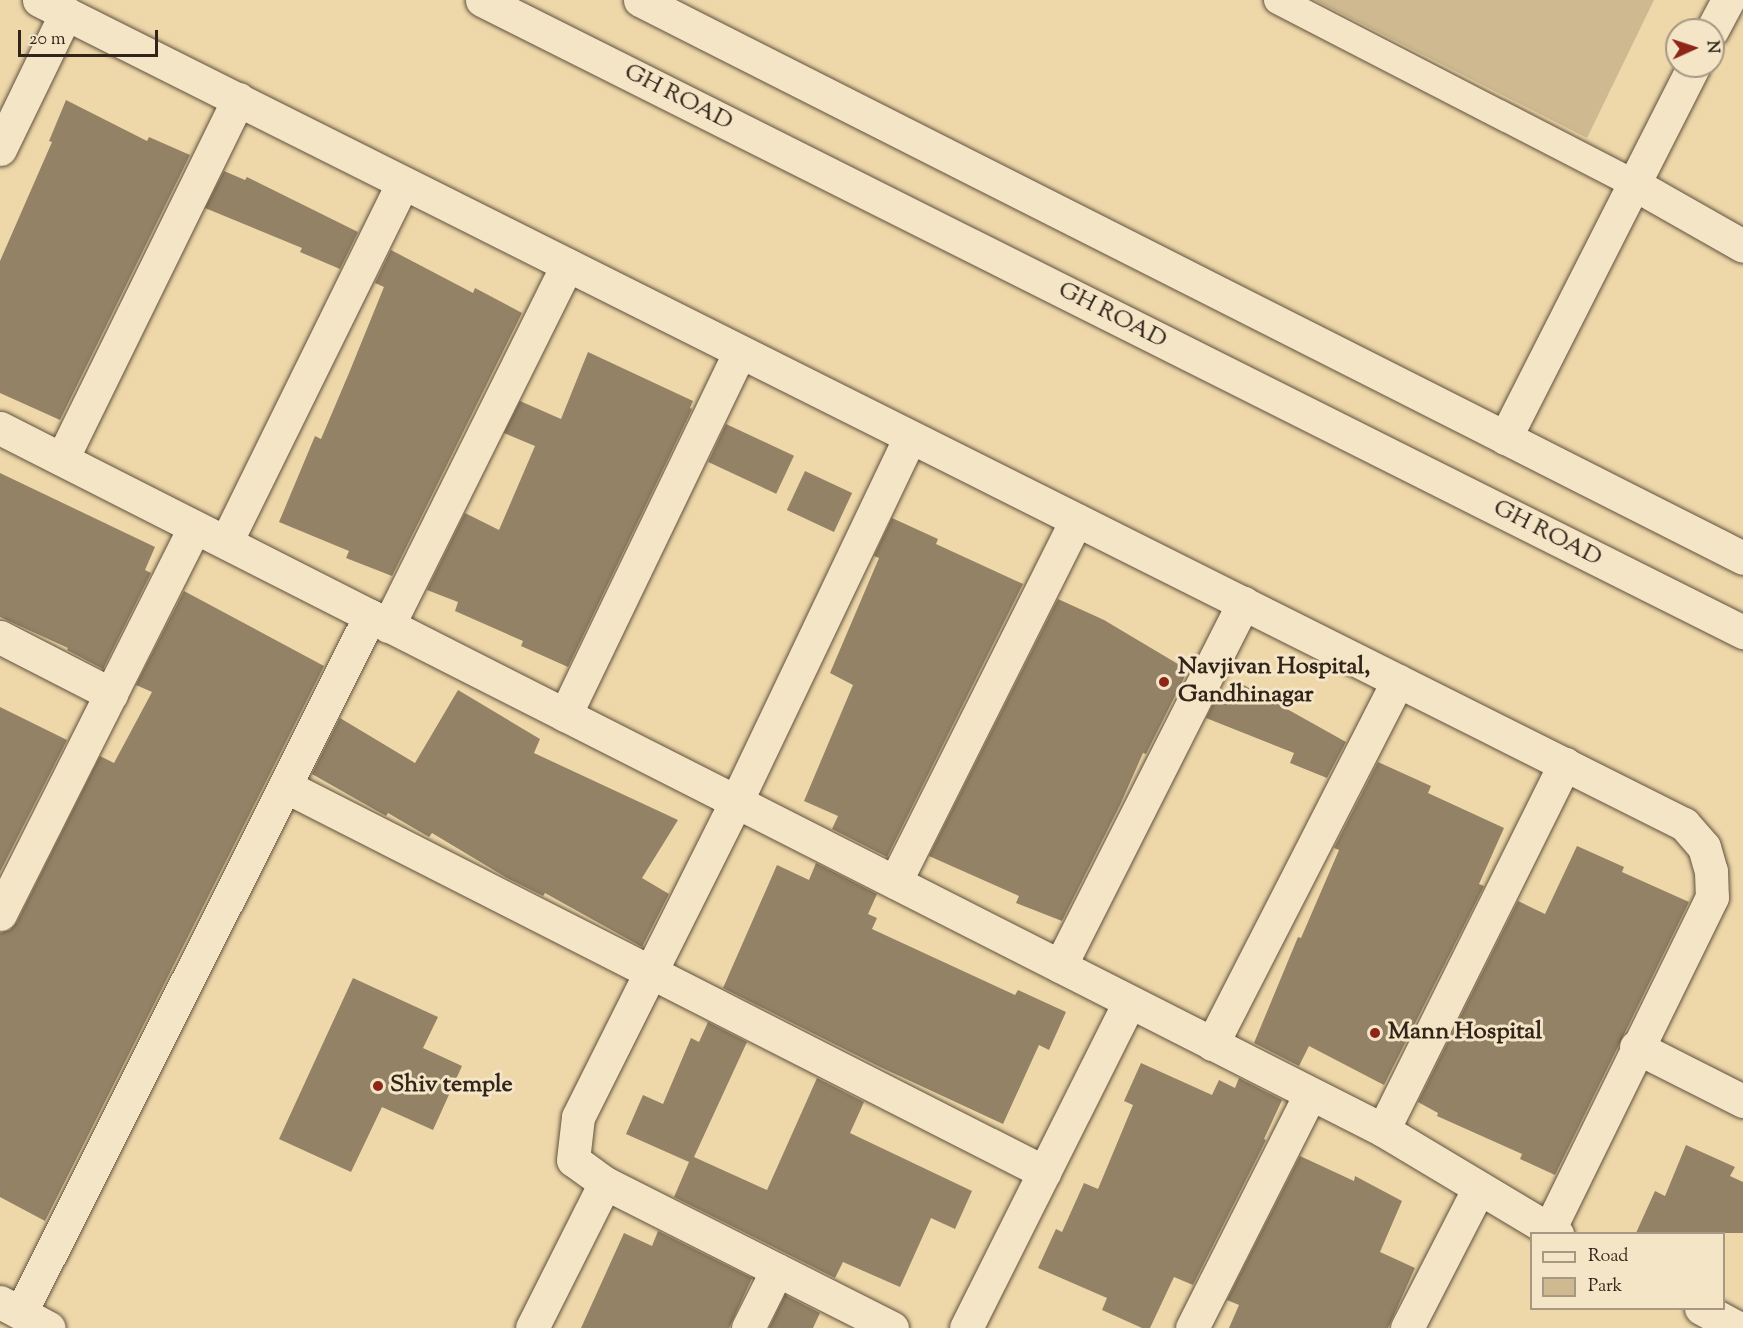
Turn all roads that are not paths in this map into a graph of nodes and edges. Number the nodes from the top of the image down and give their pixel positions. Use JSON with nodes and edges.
{"nodes":[{"id":1,"x":482,"y":0,"type":"edge"},
{"id":2,"x":640,"y":0,"type":"edge"},
{"id":3,"x":1278,"y":0,"type":"edge"},
{"id":4,"x":1728,"y":0,"type":"edge"},
{"id":5,"x":53,"y":7,"type":"edge"},
{"id":6,"x":1718,"y":18,"type":"edge"},
{"id":7,"x":1688,"y":78,"type":"edge"},
{"id":8,"x":238,"y":99,"type":"junction"},
{"id":9,"x":0,"y":149,"type":"edge"},
{"id":10,"x":403,"y":183,"type":"junction"},
{"id":11,"x":1634,"y":184,"type":"junction"},
{"id":12,"x":1743,"y":246,"type":"edge"},
{"id":13,"x":567,"y":265,"type":"junction"},
{"id":14,"x":740,"y":352,"type":"junction"},
{"id":15,"x":0,"y":428,"type":"edge"},
{"id":16,"x":910,"y":437,"type":"junction"},
{"id":17,"x":1505,"y":438,"type":"junction"},
{"id":18,"x":62,"y":459,"type":"junction"},
{"id":19,"x":1076,"y":520,"type":"junction"},
{"id":20,"x":195,"y":527,"type":"junction"},
{"id":21,"x":226,"y":542,"type":"junction"},
{"id":22,"x":1743,"y":558,"type":"edge"},
{"id":23,"x":1243,"y":603,"type":"junction"},
{"id":24,"x":379,"y":621,"type":"junction"},
{"id":25,"x":1743,"y":632,"type":"edge"},
{"id":26,"x":0,"y":637,"type":"edge"},
{"id":27,"x":1398,"y":681,"type":"junction"},
{"id":28,"x":111,"y":694,"type":"junction"},
{"id":29,"x":565,"y":715,"type":"junction"},
{"id":30,"x":1564,"y":764,"type":"junction"},
{"id":31,"x":285,"y":786,"type":"junction"},
{"id":32,"x":736,"y":802,"type":"junction"},
{"id":33,"x":895,"y":882,"type":"junction"},
{"id":34,"x":0,"y":914,"type":"edge"},
{"id":35,"x":1060,"y":966,"type":"junction"},
{"id":36,"x":651,"y":973,"type":"junction"},
{"id":37,"x":1130,"y":1002,"type":"junction"},
{"id":38,"x":1212,"y":1044,"type":"junction"},
{"id":39,"x":1636,"y":1047,"type":"junction"},
{"id":40,"x":1310,"y":1094,"type":"junction"},
{"id":41,"x":1743,"y":1101,"type":"edge"},
{"id":42,"x":1383,"y":1130,"type":"junction"},
{"id":43,"x":1044,"y":1172,"type":"junction"},
{"id":44,"x":605,"y":1183,"type":"junction"},
{"id":45,"x":1479,"y":1188,"type":"junction"},
{"id":46,"x":1553,"y":1231,"type":"edge"},
{"id":47,"x":777,"y":1270,"type":"junction"},
{"id":48,"x":10,"y":1307,"type":"edge"},
{"id":49,"x":1705,"y":1310,"type":"edge"},
{"id":50,"x":49,"y":1328,"type":"edge"},
{"id":51,"x":532,"y":1328,"type":"edge"},
{"id":52,"x":748,"y":1328,"type":"edge"},
{"id":53,"x":892,"y":1328,"type":"edge"},
{"id":54,"x":966,"y":1328,"type":"edge"},
{"id":55,"x":1192,"y":1328,"type":"edge"},
{"id":56,"x":1407,"y":1328,"type":"edge"},
{"id":57,"x":1738,"y":1328,"type":"edge"}],
"edges":[{"from":1,"to":25,"type":"street","name":"GH ROAD"},
{"from":2,"to":17,"type":"street"},
{"from":3,"to":11,"type":"lane"},
{"from":4,"to":6,"type":"street"},
{"from":5,"to":8,"type":"street"},
{"from":5,"to":9,"type":"street"},
{"from":7,"to":11,"type":"street"},
{"from":8,"to":10,"type":"street"},
{"from":8,"to":18,"type":"street"},
{"from":10,"to":13,"type":"street"},
{"from":10,"to":21,"type":"street"},
{"from":11,"to":12,"type":"street"},
{"from":11,"to":17,"type":"street"},
{"from":13,"to":14,"type":"street"},
{"from":13,"to":24,"type":"street"},
{"from":14,"to":16,"type":"street"},
{"from":14,"to":29,"type":"street"},
{"from":15,"to":18,"type":"street"},
{"from":16,"to":19,"type":"street"},
{"from":16,"to":32,"type":"street"},
{"from":17,"to":22,"type":"street"},
{"from":18,"to":20,"type":"street"},
{"from":19,"to":23,"type":"street"},
{"from":19,"to":33,"type":"street"},
{"from":20,"to":21,"type":"street"},
{"from":20,"to":28,"type":"street"},
{"from":21,"to":24,"type":"street"},
{"from":23,"to":27,"type":"street"},
{"from":23,"to":35,"type":"street"},
{"from":24,"to":29,"type":"street"},
{"from":24,"to":31,"type":"street"},
{"from":26,"to":28,"type":"street"},
{"from":27,"to":30,"type":"street"},
{"from":27,"to":38,"type":"street"},
{"from":28,"to":34,"type":"street"},
{"from":29,"to":32,"type":"street"},
{"from":30,"to":39,"type":"street"},
{"from":30,"to":42,"type":"street"},
{"from":31,"to":36,"type":"street"},
{"from":31,"to":48,"type":"street"},
{"from":32,"to":33,"type":"street"},
{"from":32,"to":36,"type":"street"},
{"from":33,"to":35,"type":"street"},
{"from":35,"to":37,"type":"street"},
{"from":36,"to":43,"type":"street"},
{"from":36,"to":44,"type":"street"},
{"from":37,"to":38,"type":"street"},
{"from":37,"to":43,"type":"street"},
{"from":38,"to":40,"type":"street"},
{"from":39,"to":41,"type":"street"},
{"from":39,"to":46,"type":"street"},
{"from":40,"to":42,"type":"street"},
{"from":40,"to":55,"type":"street"},
{"from":42,"to":45,"type":"street"},
{"from":43,"to":54,"type":"street"},
{"from":44,"to":47,"type":"street"},
{"from":44,"to":51,"type":"street"},
{"from":45,"to":46,"type":"street"},
{"from":45,"to":56,"type":"street"},
{"from":47,"to":52,"type":"street"},
{"from":47,"to":53,"type":"street"},
{"from":48,"to":50,"type":"street"},
{"from":49,"to":57,"type":"street"}]}
